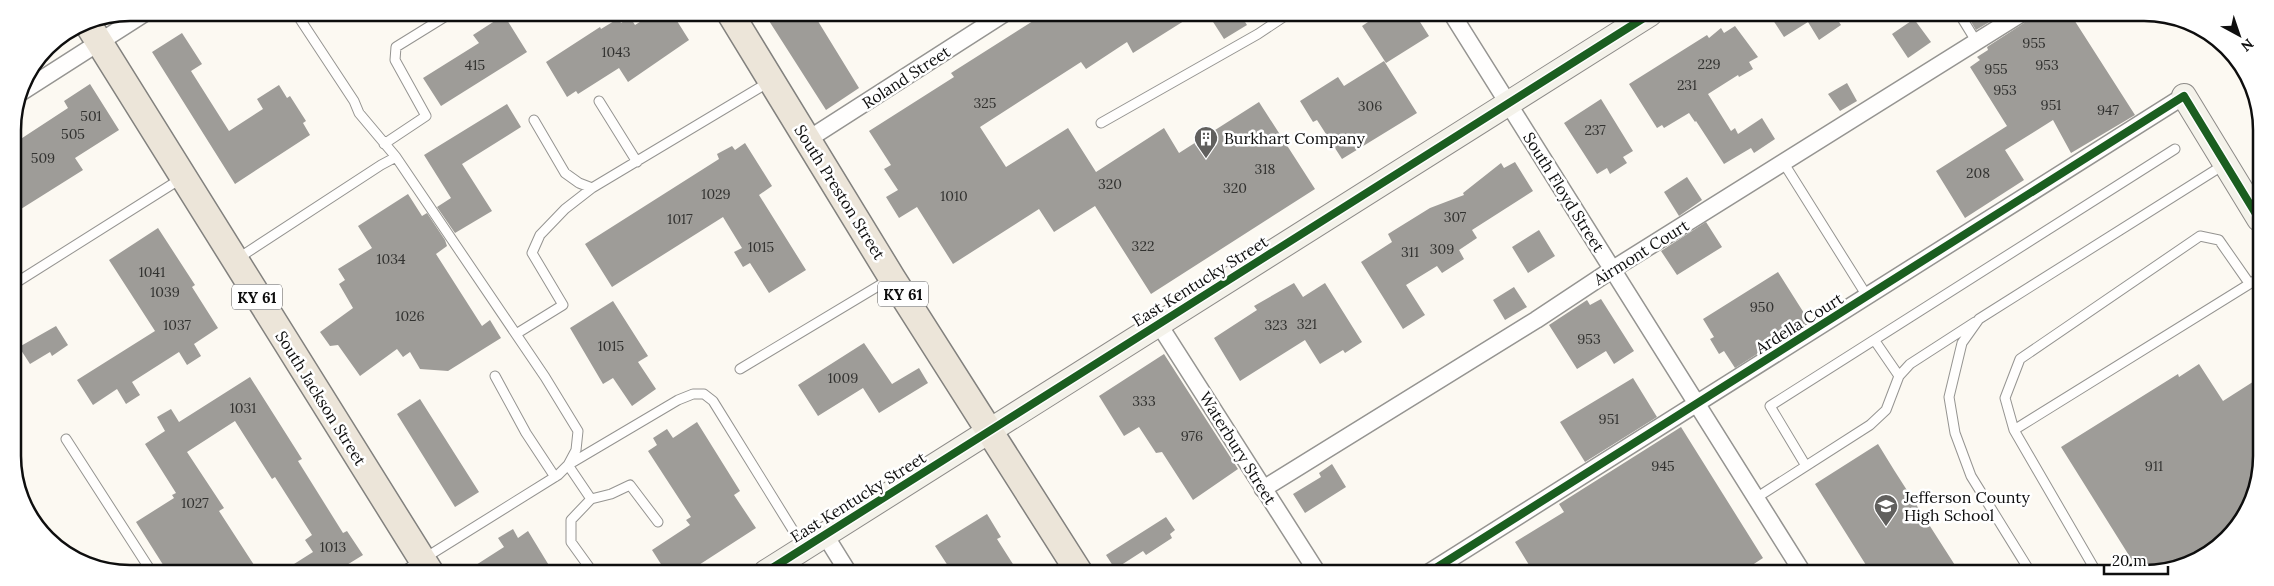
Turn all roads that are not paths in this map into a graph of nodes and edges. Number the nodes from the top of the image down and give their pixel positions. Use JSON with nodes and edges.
{"nodes":[{"id":1,"x":301,"y":21,"type":"edge"},
{"id":2,"x":437,"y":21,"type":"edge"},
{"id":3,"x":735,"y":21,"type":"edge"},
{"id":4,"x":994,"y":21,"type":"edge"},
{"id":5,"x":1278,"y":21,"type":"edge"},
{"id":6,"x":1456,"y":21,"type":"edge"},
{"id":7,"x":1639,"y":21,"type":"edge"},
{"id":8,"x":1964,"y":21,"type":"edge"},
{"id":9,"x":2009,"y":21,"type":"edge"},
{"id":10,"x":118,"y":22,"type":"edge"},
{"id":11,"x":92,"y":32,"type":"edge"},
{"id":12,"x":1976,"y":41,"type":"junction"},
{"id":13,"x":771,"y":81,"type":"junction"},
{"id":14,"x":32,"y":83,"type":"edge"},
{"id":15,"x":2184,"y":96,"type":"joint"},
{"id":16,"x":600,"y":101,"type":"dead end"},
{"id":17,"x":1508,"y":103,"type":"junction"},
{"id":18,"x":534,"y":120,"type":"dead end"},
{"id":19,"x":1101,"y":123,"type":"dead end"},
{"id":20,"x":807,"y":140,"type":"junction"},
{"id":21,"x":384,"y":144,"type":"junction"},
{"id":22,"x":2175,"y":148,"type":"dead end"},
{"id":23,"x":396,"y":157,"type":"junction"},
{"id":24,"x":637,"y":162,"type":"junction"},
{"id":25,"x":1783,"y":162,"type":"junction"},
{"id":26,"x":2225,"y":164,"type":"junction"},
{"id":27,"x":183,"y":178,"type":"junction"},
{"id":28,"x":592,"y":188,"type":"junction"},
{"id":29,"x":2253,"y":209,"type":"edge"},
{"id":30,"x":235,"y":261,"type":"junction"},
{"id":31,"x":1613,"y":269,"type":"junction"},
{"id":32,"x":892,"y":278,"type":"junction"},
{"id":33,"x":21,"y":280,"type":"edge"},
{"id":34,"x":2253,"y":281,"type":"edge"},
{"id":35,"x":2249,"y":283,"type":"junction"},
{"id":36,"x":1867,"y":296,"type":"junction"},
{"id":37,"x":1979,"y":319,"type":"junction"},
{"id":38,"x":1158,"y":323,"type":"junction"},
{"id":39,"x":516,"y":334,"type":"junction"},
{"id":40,"x":1875,"y":341,"type":"junction"},
{"id":41,"x":740,"y":369,"type":"dead end"},
{"id":42,"x":494,"y":376,"type":"dead end"},
{"id":43,"x":1899,"y":376,"type":"junction"},
{"id":44,"x":1696,"y":404,"type":"junction"},
{"id":45,"x":989,"y":430,"type":"junction"},
{"id":46,"x":2014,"y":430,"type":"junction"},
{"id":47,"x":66,"y":439,"type":"dead end"},
{"id":48,"x":568,"y":465,"type":"junction"},
{"id":49,"x":1806,"y":466,"type":"junction"},
{"id":50,"x":555,"y":477,"type":"junction"},
{"id":51,"x":1263,"y":488,"type":"junction"},
{"id":52,"x":1756,"y":498,"type":"junction"},
{"id":53,"x":590,"y":499,"type":"junction"},
{"id":54,"x":658,"y":522,"type":"dead end"},
{"id":55,"x":824,"y":535,"type":"junction"},
{"id":56,"x":804,"y":548,"type":"junction"},
{"id":57,"x":146,"y":565,"type":"edge"},
{"id":58,"x":417,"y":565,"type":"edge"},
{"id":59,"x":423,"y":565,"type":"edge"},
{"id":60,"x":588,"y":565,"type":"edge"},
{"id":61,"x":777,"y":565,"type":"edge"},
{"id":62,"x":843,"y":565,"type":"edge"},
{"id":63,"x":1075,"y":565,"type":"edge"},
{"id":64,"x":1312,"y":565,"type":"edge"},
{"id":65,"x":1439,"y":565,"type":"edge"},
{"id":66,"x":1795,"y":565,"type":"edge"},
{"id":67,"x":2026,"y":565,"type":"edge"},
{"id":68,"x":2092,"y":565,"type":"edge"}],
"edges":[{"from":1,"to":21,"type":"lane"},
{"from":2,"to":21,"type":"lane"},
{"from":3,"to":13,"type":"main road","name":"South Preston Street","number":"KY 61"},
{"from":4,"to":20,"type":"street","name":"Roland Street"},
{"from":5,"to":19,"type":"lane"},
{"from":6,"to":17,"type":"street","name":"South Floyd Street"},
{"from":7,"to":17,"type":"street","name":"East Kentucky Street"},
{"from":8,"to":12,"type":"lane"},
{"from":9,"to":12,"type":"street","name":"Airmont Court"},
{"from":10,"to":11,"type":"street"},
{"from":11,"to":14,"type":"street"},
{"from":11,"to":27,"type":"main road","name":"South Jackson Street","number":"KY 61"},
{"from":12,"to":25,"type":"street","name":"Airmont Court"},
{"from":13,"to":20,"type":"main road","name":"South Preston Street","number":"KY 61"},
{"from":13,"to":24,"type":"lane"},
{"from":15,"to":26,"type":"street"},
{"from":15,"to":36,"type":"street","name":"Ardella Court"},
{"from":16,"to":24,"type":"lane"},
{"from":17,"to":31,"type":"street","name":"South Floyd Street"},
{"from":17,"to":38,"type":"street","name":"East Kentucky Street"},
{"from":18,"to":28,"type":"lane"},
{"from":20,"to":32,"type":"main road","name":"South Preston Street","number":"KY 61"},
{"from":21,"to":23,"type":"lane"},
{"from":22,"to":40,"type":"lane"},
{"from":23,"to":30,"type":"lane"},
{"from":23,"to":39,"type":"lane"},
{"from":24,"to":28,"type":"lane"},
{"from":25,"to":31,"type":"street","name":"Airmont Court"},
{"from":25,"to":36,"type":"lane"},
{"from":26,"to":29,"type":"street"},
{"from":26,"to":37,"type":"lane"},
{"from":27,"to":30,"type":"main road","name":"South Jackson Street","number":"KY 61"},
{"from":27,"to":33,"type":"lane"},
{"from":28,"to":39,"type":"lane"},
{"from":30,"to":58,"type":"main road","name":"South Jackson Street","number":"KY 61"},
{"from":31,"to":44,"type":"street","name":"South Floyd Street"},
{"from":31,"to":51,"type":"street","name":"Airmont Court"},
{"from":32,"to":41,"type":"lane"},
{"from":32,"to":45,"type":"main road","name":"South Preston Street","number":"KY 61"},
{"from":34,"to":35,"type":"lane"},
{"from":35,"to":46,"type":"lane"},
{"from":35,"to":46,"type":"lane"},
{"from":36,"to":44,"type":"street","name":"Ardella Court"},
{"from":37,"to":43,"type":"lane"},
{"from":37,"to":67,"type":"lane"},
{"from":38,"to":45,"type":"street","name":"East Kentucky Street"},
{"from":38,"to":51,"type":"street","name":"Waterbury Street"},
{"from":39,"to":48,"type":"lane"},
{"from":40,"to":43,"type":"lane"},
{"from":40,"to":49,"type":"lane"},
{"from":42,"to":50,"type":"lane"},
{"from":43,"to":49,"type":"lane"},
{"from":44,"to":52,"type":"street","name":"South Floyd Street"},
{"from":44,"to":65,"type":"street","name":"Ardella Court"},
{"from":45,"to":55,"type":"street","name":"East Kentucky Street"},
{"from":45,"to":63,"type":"main road","name":"South Preston Street","number":"KY 61"},
{"from":46,"to":68,"type":"lane"},
{"from":47,"to":57,"type":"lane"},
{"from":48,"to":50,"type":"lane"},
{"from":48,"to":53,"type":"lane"},
{"from":48,"to":56,"type":"lane"},
{"from":49,"to":52,"type":"lane"},
{"from":50,"to":59,"type":"lane"},
{"from":51,"to":64,"type":"street","name":"Waterbury Street"},
{"from":52,"to":66,"type":"street","name":"South Floyd Street"},
{"from":53,"to":54,"type":"lane"},
{"from":53,"to":60,"type":"lane"},
{"from":55,"to":56,"type":"street","name":"East Kentucky Street"},
{"from":55,"to":62,"type":"street"},
{"from":56,"to":61,"type":"street","name":"East Kentucky Street"}]}
